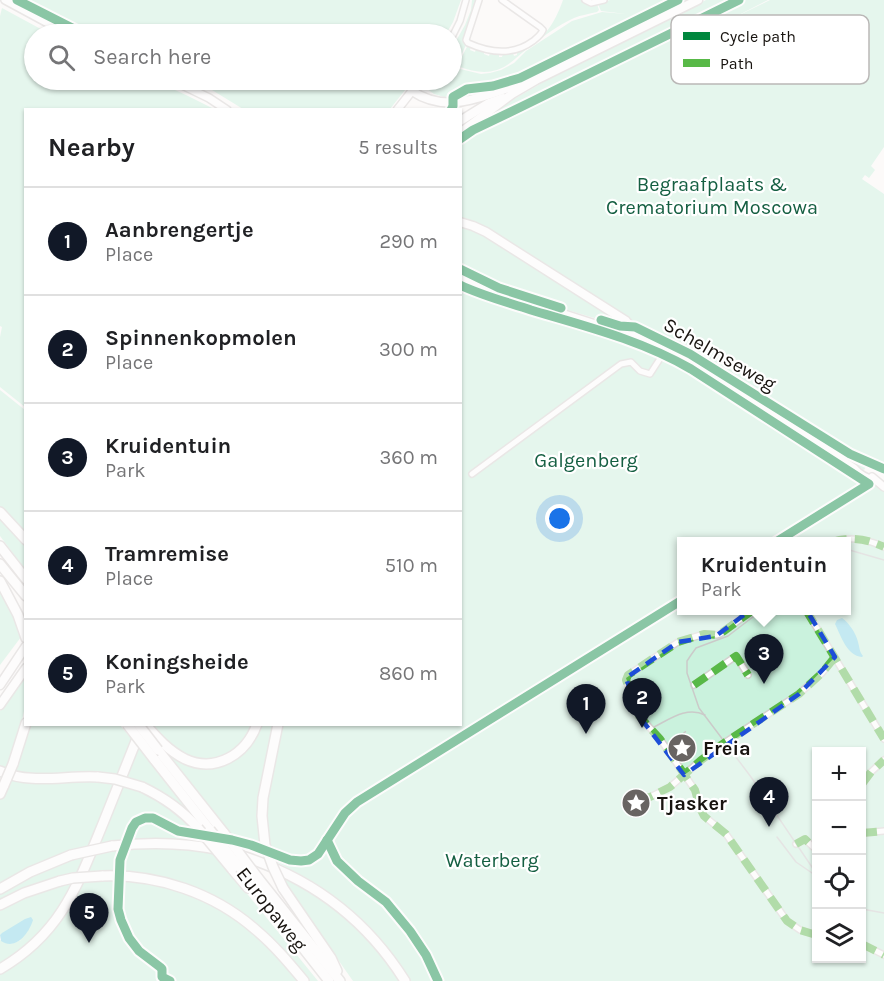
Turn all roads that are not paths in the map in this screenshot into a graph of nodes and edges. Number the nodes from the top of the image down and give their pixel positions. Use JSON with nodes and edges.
{"nodes":[{"id":1,"x":5,"y":0,"type":"edge"},
{"id":2,"x":466,"y":0,"type":"edge"},
{"id":3,"x":479,"y":0,"type":"edge"},
{"id":4,"x":502,"y":0,"type":"edge"},
{"id":5,"x":585,"y":0,"type":"edge"},
{"id":6,"x":604,"y":0,"type":"edge"},
{"id":7,"x":698,"y":0,"type":"edge"},
{"id":8,"x":49,"y":24,"type":"edge"},
{"id":9,"x":458,"y":24,"type":"edge"},
{"id":10,"x":536,"y":80,"type":"junction"},
{"id":11,"x":193,"y":90,"type":"edge"},
{"id":12,"x":412,"y":91,"type":"joint"},
{"id":13,"x":512,"y":94,"type":"junction"},
{"id":14,"x":224,"y":108,"type":"edge"},
{"id":15,"x":399,"y":108,"type":"edge"},
{"id":16,"x":462,"y":120,"type":"edge"},
{"id":17,"x":462,"y":132,"type":"edge"},
{"id":18,"x":462,"y":223,"type":"edge"},
{"id":19,"x":462,"y":279,"type":"edge"},
{"id":20,"x":633,"y":336,"type":"junction"},
{"id":21,"x":667,"y":351,"type":"junction"},
{"id":22,"x":472,"y":474,"type":"dead end"},
{"id":23,"x":880,"y":482,"type":"edge"},
{"id":24,"x":0,"y":512,"type":"edge"},
{"id":25,"x":784,"y":537,"type":"edge"},
{"id":26,"x":24,"y":538,"type":"edge"},
{"id":27,"x":851,"y":538,"type":"edge"},
{"id":28,"x":0,"y":546,"type":"edge"},
{"id":29,"x":884,"y":547,"type":"edge"},
{"id":30,"x":0,"y":564,"type":"edge"},
{"id":31,"x":24,"y":576,"type":"edge"},
{"id":32,"x":0,"y":581,"type":"edge"},
{"id":33,"x":24,"y":594,"type":"edge"},
{"id":34,"x":746,"y":615,"type":"edge"},
{"id":35,"x":809,"y":615,"type":"edge"},
{"id":36,"x":24,"y":631,"type":"edge"},
{"id":37,"x":24,"y":649,"type":"edge"},
{"id":38,"x":835,"y":657,"type":"junction"},
{"id":39,"x":24,"y":671,"type":"edge"},
{"id":40,"x":748,"y":675,"type":"dead end"},
{"id":41,"x":0,"y":685,"type":"edge"},
{"id":42,"x":694,"y":685,"type":"dead end"},
{"id":43,"x":0,"y":705,"type":"edge"},
{"id":44,"x":25,"y":726,"type":"edge"},
{"id":45,"x":129,"y":726,"type":"edge"},
{"id":46,"x":139,"y":726,"type":"edge"},
{"id":47,"x":143,"y":726,"type":"edge"},
{"id":48,"x":145,"y":726,"type":"edge"},
{"id":49,"x":256,"y":726,"type":"edge"},
{"id":50,"x":278,"y":726,"type":"edge"},
{"id":51,"x":884,"y":739,"type":"edge"},
{"id":52,"x":157,"y":750,"type":"junction"},
{"id":53,"x":884,"y":760,"type":"edge"},
{"id":54,"x":0,"y":771,"type":"edge"},
{"id":55,"x":684,"y":775,"type":"junction"},
{"id":56,"x":866,"y":778,"type":"edge"},
{"id":57,"x":2,"y":789,"type":"edge"},
{"id":58,"x":638,"y":796,"type":"dead end"},
{"id":59,"x":884,"y":831,"type":"edge"},
{"id":60,"x":866,"y":833,"type":"edge"},
{"id":61,"x":796,"y":844,"type":"dead end"},
{"id":62,"x":812,"y":846,"type":"edge"},
{"id":63,"x":0,"y":889,"type":"edge"},
{"id":64,"x":0,"y":905,"type":"edge"},
{"id":65,"x":284,"y":924,"type":"junction"},
{"id":66,"x":812,"y":934,"type":"edge"},
{"id":67,"x":866,"y":946,"type":"edge"},
{"id":68,"x":884,"y":955,"type":"edge"},
{"id":69,"x":0,"y":969,"type":"edge"},
{"id":70,"x":304,"y":981,"type":"edge"},
{"id":71,"x":329,"y":981,"type":"edge"},
{"id":72,"x":341,"y":981,"type":"edge"},
{"id":73,"x":405,"y":981,"type":"edge"}],
"edges":[{"from":1,"to":8,"type":"main road"},
{"from":2,"to":9,"type":"street"},
{"from":3,"to":4,"type":"street"},
{"from":5,"to":6,"type":"street"},
{"from":7,"to":10,"type":"main road"},
{"from":10,"to":12,"type":"main road"},
{"from":10,"to":13,"type":"main road"},
{"from":11,"to":14,"type":"main road"},
{"from":12,"to":15,"type":"main road"},
{"from":13,"to":16,"type":"main road"},
{"from":13,"to":17,"type":"main road"},
{"from":18,"to":20,"type":"main road"},
{"from":19,"to":20,"type":"main road","name":"Schelmseweg"},
{"from":20,"to":21,"type":"main road","name":"Schelmseweg"},
{"from":21,"to":22,"type":"street"},
{"from":21,"to":23,"type":"main road","name":"Schelmseweg"},
{"from":23,"to":25,"type":"street"},
{"from":24,"to":26,"type":"highway"},
{"from":27,"to":29,"type":"street"},
{"from":28,"to":31,"type":"highway"},
{"from":30,"to":33,"type":"highway"},
{"from":32,"to":36,"type":"highway"},
{"from":34,"to":55,"type":"street"},
{"from":35,"to":38,"type":"street"},
{"from":37,"to":41,"type":"main road"},
{"from":38,"to":51,"type":"street"},
{"from":38,"to":55,"type":"street"},
{"from":39,"to":43,"type":"main road"},
{"from":40,"to":42,"type":"street"},
{"from":44,"to":57,"type":"highway","bridge":true},
{"from":45,"to":52,"type":"highway","name":"Europaweg","bridge":true},
{"from":46,"to":52,"type":"highway","name":"Europaweg","bridge":true},
{"from":47,"to":69,"type":"highway"},
{"from":48,"to":52,"type":"highway"},
{"from":49,"to":52,"type":"highway"},
{"from":50,"to":72,"type":"highway","bridge":true},
{"from":52,"to":65,"type":"highway","name":"Europaweg","bridge":true},
{"from":52,"to":72,"type":"highway","name":"Europaweg","bridge":true},
{"from":53,"to":56,"type":"street"},
{"from":54,"to":65,"type":"highway","bridge":true},
{"from":55,"to":58,"type":"street"},
{"from":55,"to":66,"type":"street"},
{"from":59,"to":60,"type":"street"},
{"from":61,"to":62,"type":"street"},
{"from":63,"to":73,"type":"highway","bridge":true},
{"from":64,"to":70,"type":"highway","bridge":true},
{"from":65,"to":71,"type":"highway","name":"Europaweg"},
{"from":67,"to":68,"type":"street"}]}
